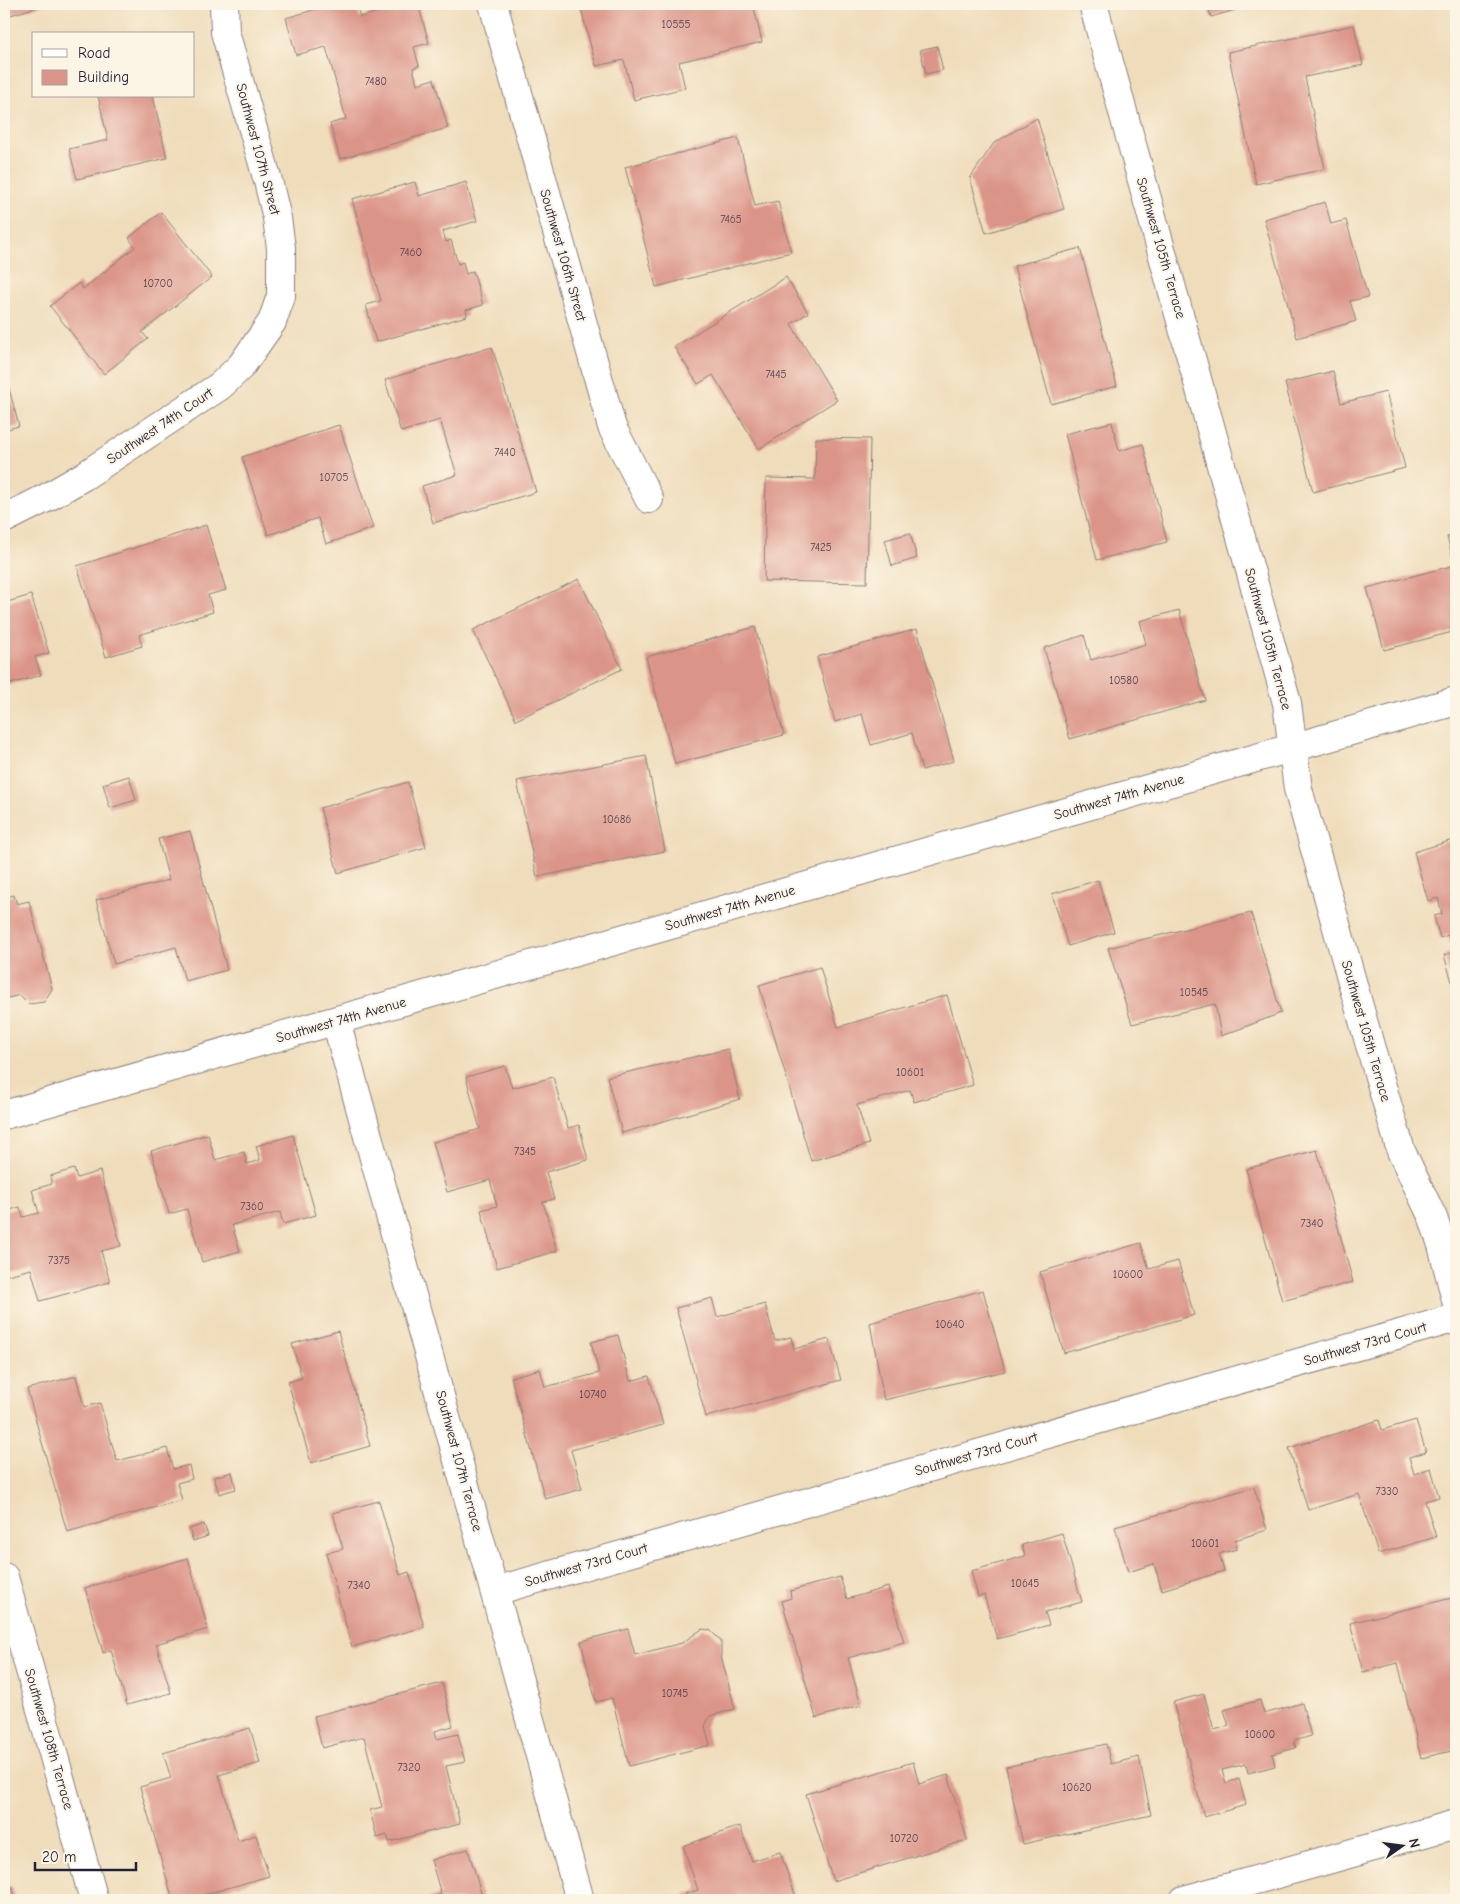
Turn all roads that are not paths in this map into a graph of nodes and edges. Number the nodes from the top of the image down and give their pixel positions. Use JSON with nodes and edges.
{"nodes":[{"id":1,"x":224,"y":4,"type":"edge"},
{"id":2,"x":493,"y":4,"type":"edge"},
{"id":3,"x":1093,"y":4,"type":"edge"},
{"id":4,"x":281,"y":296,"type":"joint"},
{"id":5,"x":649,"y":499,"type":"dead end"},
{"id":6,"x":4,"y":519,"type":"edge"},
{"id":7,"x":1456,"y":701,"type":"edge"},
{"id":8,"x":1293,"y":747,"type":"junction"},
{"id":9,"x":336,"y":1021,"type":"junction"},
{"id":10,"x":4,"y":1115,"type":"edge"},
{"id":11,"x":1456,"y":1300,"type":"edge"},
{"id":12,"x":1456,"y":1318,"type":"edge"},
{"id":13,"x":4,"y":1577,"type":"edge"},
{"id":14,"x":495,"y":1591,"type":"junction"},
{"id":15,"x":1456,"y":1824,"type":"edge"},
{"id":16,"x":94,"y":1900,"type":"edge"},
{"id":17,"x":580,"y":1900,"type":"edge"},
{"id":18,"x":1184,"y":1900,"type":"edge"}],
"edges":[{"from":1,"to":4,"type":"street","name":"Southwest 107th Street"},
{"from":2,"to":5,"type":"street","name":"Southwest 106th Street"},
{"from":3,"to":8,"type":"street","name":"Southwest 105th Terrace"},
{"from":4,"to":6,"type":"street","name":"Southwest 74th Court"},
{"from":7,"to":8,"type":"street","name":"Southwest 74th Avenue"},
{"from":8,"to":9,"type":"street","name":"Southwest 74th Avenue"},
{"from":8,"to":11,"type":"street","name":"Southwest 105th Terrace"},
{"from":9,"to":10,"type":"street","name":"Southwest 74th Avenue"},
{"from":9,"to":14,"type":"street","name":"Southwest 107th Terrace"},
{"from":12,"to":14,"type":"street","name":"Southwest 73rd Court"},
{"from":13,"to":16,"type":"street","name":"Southwest 108th Terrace"},
{"from":14,"to":17,"type":"street","name":"Southwest 107th Terrace"},
{"from":15,"to":18,"type":"street"}]}
